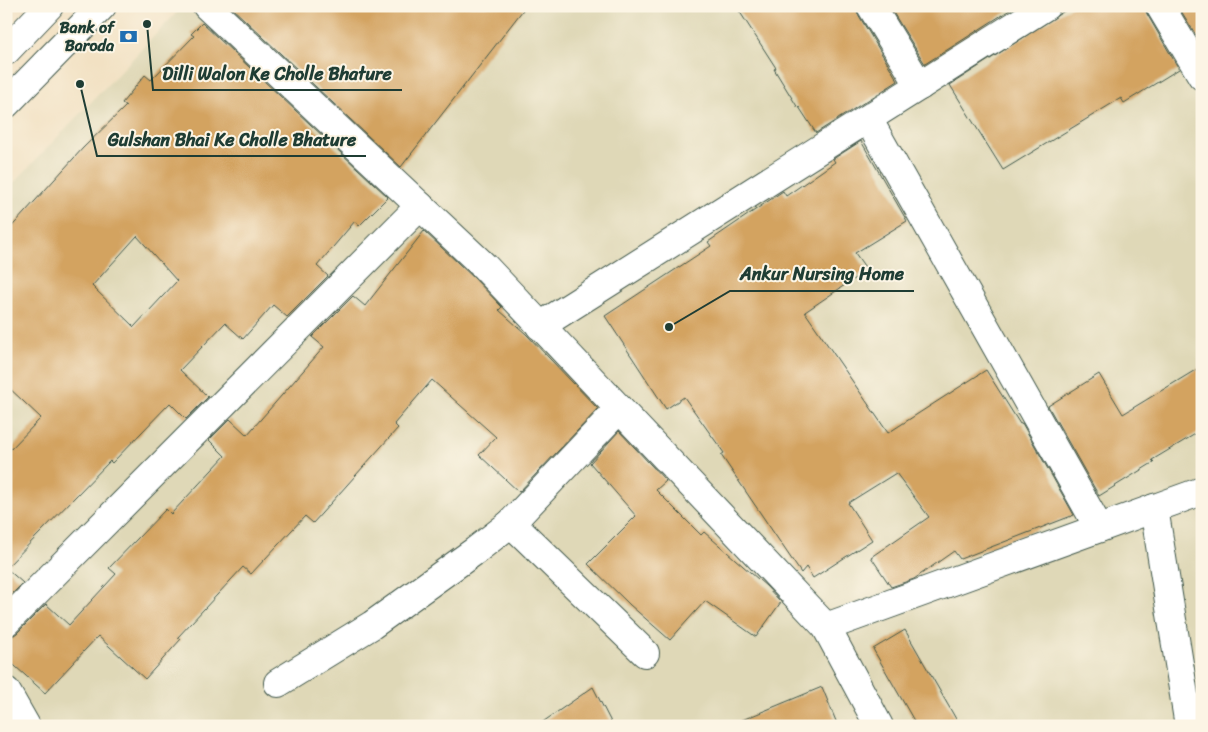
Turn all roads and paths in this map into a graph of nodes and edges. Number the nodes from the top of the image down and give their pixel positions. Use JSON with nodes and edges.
{"nodes":[{"id":1,"x":49,"y":6,"type":"edge"},
{"id":2,"x":102,"y":6,"type":"edge"},
{"id":3,"x":207,"y":6,"type":"edge"},
{"id":4,"x":871,"y":6,"type":"edge"},
{"id":5,"x":1046,"y":6,"type":"edge"},
{"id":6,"x":1160,"y":6,"type":"edge"},
{"id":7,"x":6,"y":51,"type":"edge"},
{"id":8,"x":1202,"y":76,"type":"edge"},
{"id":9,"x":920,"y":86,"type":"junction"},
{"id":10,"x":6,"y":104,"type":"edge"},
{"id":11,"x":868,"y":119,"type":"junction"},
{"id":12,"x":420,"y":206,"type":"junction"},
{"id":13,"x":540,"y":326,"type":"junction"},
{"id":14,"x":619,"y":409,"type":"junction"},
{"id":15,"x":1202,"y":491,"type":"edge"},
{"id":16,"x":1154,"y":508,"type":"junction"},
{"id":17,"x":510,"y":523,"type":"junction"},
{"id":18,"x":1099,"y":528,"type":"junction"},
{"id":19,"x":6,"y":622,"type":"edge"},
{"id":20,"x":826,"y":627,"type":"junction"},
{"id":21,"x":645,"y":653,"type":"dead end"},
{"id":22,"x":278,"y":683,"type":"dead end"},
{"id":23,"x":6,"y":691,"type":"edge"},
{"id":24,"x":26,"y":726,"type":"edge"},
{"id":25,"x":879,"y":726,"type":"edge"},
{"id":26,"x":1189,"y":726,"type":"edge"}],
"edges":[{"from":1,"to":7,"type":"street"},
{"from":2,"to":10,"type":"street"},
{"from":3,"to":12,"type":"street"},
{"from":4,"to":9,"type":"street"},
{"from":5,"to":9,"type":"street"},
{"from":6,"to":8,"type":"street"},
{"from":9,"to":11,"type":"street"},
{"from":11,"to":13,"type":"street"},
{"from":11,"to":18,"type":"street"},
{"from":12,"to":13,"type":"street"},
{"from":12,"to":19,"type":"street"},
{"from":13,"to":14,"type":"street"},
{"from":14,"to":17,"type":"street"},
{"from":14,"to":20,"type":"street"},
{"from":15,"to":16,"type":"street"},
{"from":16,"to":18,"type":"street"},
{"from":16,"to":26,"type":"street"},
{"from":17,"to":21,"type":"street"},
{"from":17,"to":22,"type":"street"},
{"from":18,"to":20,"type":"street"},
{"from":20,"to":25,"type":"street"},
{"from":23,"to":24,"type":"street"}]}
